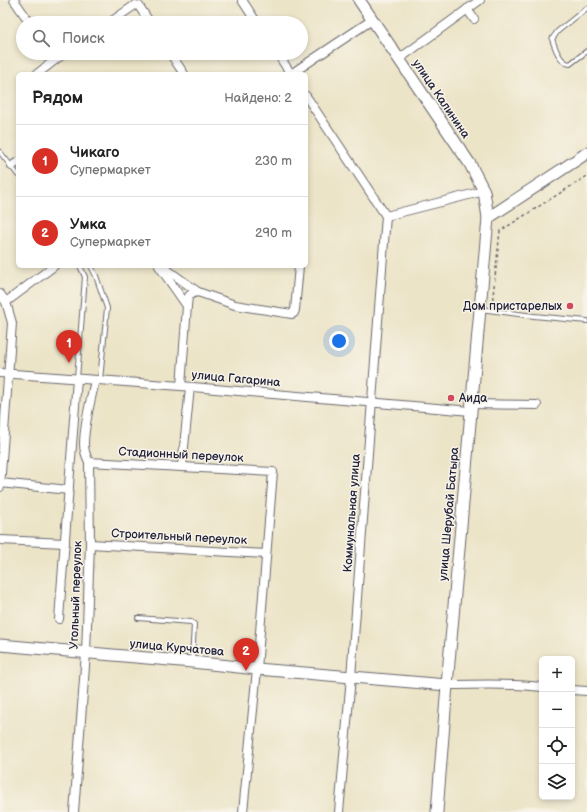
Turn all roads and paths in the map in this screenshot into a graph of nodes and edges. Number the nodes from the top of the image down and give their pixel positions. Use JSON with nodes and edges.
{"nodes":[{"id":1,"x":14,"y":0,"type":"edge"},
{"id":2,"x":242,"y":0,"type":"edge"},
{"id":3,"x":359,"y":0,"type":"edge"},
{"id":4,"x":480,"y":0,"type":"edge"},
{"id":5,"x":587,"y":8,"type":"edge"},
{"id":6,"x":467,"y":9,"type":"junction"},
{"id":7,"x":25,"y":16,"type":"edge"},
{"id":8,"x":119,"y":16,"type":"edge"},
{"id":9,"x":145,"y":16,"type":"edge"},
{"id":10,"x":252,"y":16,"type":"edge"},
{"id":11,"x":474,"y":19,"type":"dead end"},
{"id":12,"x":372,"y":20,"type":"junction"},
{"id":13,"x":587,"y":51,"type":"edge"},
{"id":14,"x":399,"y":59,"type":"junction"},
{"id":15,"x":49,"y":60,"type":"edge"},
{"id":16,"x":175,"y":60,"type":"edge"},
{"id":17,"x":282,"y":60,"type":"edge"},
{"id":18,"x":39,"y":72,"type":"edge"},
{"id":19,"x":183,"y":72,"type":"edge"},
{"id":20,"x":290,"y":72,"type":"edge"},
{"id":21,"x":294,"y":72,"type":"edge"},
{"id":22,"x":308,"y":99,"type":"edge"},
{"id":23,"x":0,"y":152,"type":"edge"},
{"id":24,"x":587,"y":153,"type":"edge"},
{"id":25,"x":15,"y":164,"type":"edge"},
{"id":26,"x":587,"y":176,"type":"edge"},
{"id":27,"x":484,"y":191,"type":"junction"},
{"id":28,"x":386,"y":216,"type":"junction"},
{"id":29,"x":488,"y":218,"type":"junction"},
{"id":30,"x":51,"y":268,"type":"edge"},
{"id":31,"x":81,"y":268,"type":"edge"},
{"id":32,"x":91,"y":268,"type":"edge"},
{"id":33,"x":166,"y":268,"type":"edge"},
{"id":34,"x":166,"y":268,"type":"edge"},
{"id":35,"x":299,"y":268,"type":"edge"},
{"id":36,"x":198,"y":292,"type":"junction"},
{"id":37,"x":0,"y":294,"type":"edge"},
{"id":38,"x":6,"y":302,"type":"junction"},
{"id":39,"x":187,"y":306,"type":"junction"},
{"id":40,"x":480,"y":309,"type":"junction"},
{"id":41,"x":492,"y":310,"type":"junction"},
{"id":42,"x":587,"y":321,"type":"edge"},
{"id":43,"x":4,"y":373,"type":"edge"},
{"id":44,"x":77,"y":379,"type":"junction"},
{"id":45,"x":98,"y":380,"type":"junction"},
{"id":46,"x":186,"y":386,"type":"junction"},
{"id":47,"x":372,"y":402,"type":"junction"},
{"id":48,"x":537,"y":406,"type":"dead end"},
{"id":49,"x":471,"y":407,"type":"junction"},
{"id":50,"x":88,"y":462,"type":"junction"},
{"id":51,"x":182,"y":466,"type":"junction"},
{"id":52,"x":0,"y":483,"type":"edge"},
{"id":53,"x":0,"y":487,"type":"edge"},
{"id":54,"x":69,"y":490,"type":"junction"},
{"id":55,"x":0,"y":540,"type":"edge"},
{"id":56,"x":65,"y":543,"type":"junction"},
{"id":57,"x":90,"y":544,"type":"junction"},
{"id":58,"x":266,"y":554,"type":"junction"},
{"id":59,"x":138,"y":618,"type":"dead end"},
{"id":60,"x":59,"y":619,"type":"dead end"},
{"id":61,"x":0,"y":645,"type":"edge"},
{"id":62,"x":86,"y":653,"type":"junction"},
{"id":63,"x":192,"y":662,"type":"junction"},
{"id":64,"x":256,"y":669,"type":"junction"},
{"id":65,"x":351,"y":677,"type":"junction"},
{"id":66,"x":447,"y":685,"type":"junction"},
{"id":67,"x":539,"y":687,"type":"edge"},
{"id":68,"x":575,"y":690,"type":"edge"},
{"id":69,"x":587,"y":691,"type":"edge"},
{"id":70,"x":74,"y":812,"type":"edge"},
{"id":71,"x":243,"y":812,"type":"edge"},
{"id":72,"x":339,"y":812,"type":"edge"},
{"id":73,"x":437,"y":812,"type":"edge"}],
"edges":[{"from":1,"to":7,"type":"street"},
{"from":2,"to":10,"type":"street"},
{"from":3,"to":12,"type":"street","name":"улица Калинина"},
{"from":4,"to":6,"type":"street"},
{"from":5,"to":13,"type":"lane"},
{"from":6,"to":11,"type":"street"},
{"from":6,"to":14,"type":"street"},
{"from":8,"to":9,"type":"street"},
{"from":12,"to":14,"type":"street","name":"улица Калинина"},
{"from":12,"to":21,"type":"street"},
{"from":14,"to":27,"type":"street","name":"улица Калинина"},
{"from":15,"to":18,"type":"street"},
{"from":16,"to":19,"type":"street"},
{"from":17,"to":20,"type":"street"},
{"from":22,"to":28,"type":"street"},
{"from":23,"to":25,"type":"lane"},
{"from":24,"to":29,"type":"street"},
{"from":26,"to":41,"type":"path"},
{"from":27,"to":28,"type":"street"},
{"from":27,"to":29,"type":"street","name":"улица Калинина"},
{"from":28,"to":47,"type":"street","name":"Коммунальная улица"},
{"from":29,"to":40,"type":"street","name":"улица Шерубай Батыра"},
{"from":30,"to":38,"type":"street"},
{"from":31,"to":44,"type":"lane"},
{"from":32,"to":45,"type":"lane"},
{"from":33,"to":36,"type":"street"},
{"from":34,"to":39,"type":"street"},
{"from":35,"to":36,"type":"street"},
{"from":36,"to":39,"type":"street"},
{"from":37,"to":38,"type":"street"},
{"from":38,"to":43,"type":"street"},
{"from":39,"to":46,"type":"street"},
{"from":40,"to":41,"type":"lane"},
{"from":40,"to":49,"type":"street","name":"улица Шерубай Батыра"},
{"from":41,"to":42,"type":"lane"},
{"from":43,"to":44,"type":"street","name":"улица Гагарина"},
{"from":43,"to":52,"type":"street"},
{"from":44,"to":45,"type":"street","name":"улица Гагарина"},
{"from":44,"to":54,"type":"street"},
{"from":45,"to":46,"type":"street","name":"улица Гагарина"},
{"from":45,"to":50,"type":"street","name":"Угольный переулок"},
{"from":46,"to":47,"type":"street","name":"улица Гагарина"},
{"from":46,"to":51,"type":"street"},
{"from":47,"to":49,"type":"street","name":"улица Гагарина"},
{"from":47,"to":65,"type":"street","name":"Коммунальная улица"},
{"from":48,"to":49,"type":"street","name":"улица Гагарина"},
{"from":49,"to":66,"type":"street","name":"улица Шерубай Батыра"},
{"from":50,"to":51,"type":"street","name":"Стадионный переулок"},
{"from":50,"to":57,"type":"street","name":"Угольный переулок"},
{"from":51,"to":58,"type":"street","name":"Стадионный переулок"},
{"from":52,"to":53,"type":"street"},
{"from":52,"to":54,"type":"street"},
{"from":54,"to":56,"type":"street"},
{"from":55,"to":56,"type":"street"},
{"from":56,"to":60,"type":"street"},
{"from":57,"to":58,"type":"street","name":"Строительный переулок"},
{"from":57,"to":62,"type":"street","name":"Угольный переулок"},
{"from":58,"to":64,"type":"street"},
{"from":59,"to":63,"type":"lane"},
{"from":61,"to":62,"type":"street","name":"улица Курчатова"},
{"from":62,"to":63,"type":"street","name":"улица Курчатова"},
{"from":62,"to":70,"type":"street","name":"Угольный переулок"},
{"from":63,"to":64,"type":"street","name":"улица Курчатова"},
{"from":64,"to":65,"type":"street","name":"улица Курчатова"},
{"from":64,"to":71,"type":"street"},
{"from":65,"to":66,"type":"street","name":"улица Курчатова"},
{"from":65,"to":72,"type":"street","name":"Коммунальная улица"},
{"from":66,"to":67,"type":"street"},
{"from":66,"to":73,"type":"street","name":"улица Шерубай Батыра"},
{"from":68,"to":69,"type":"street"}]}
